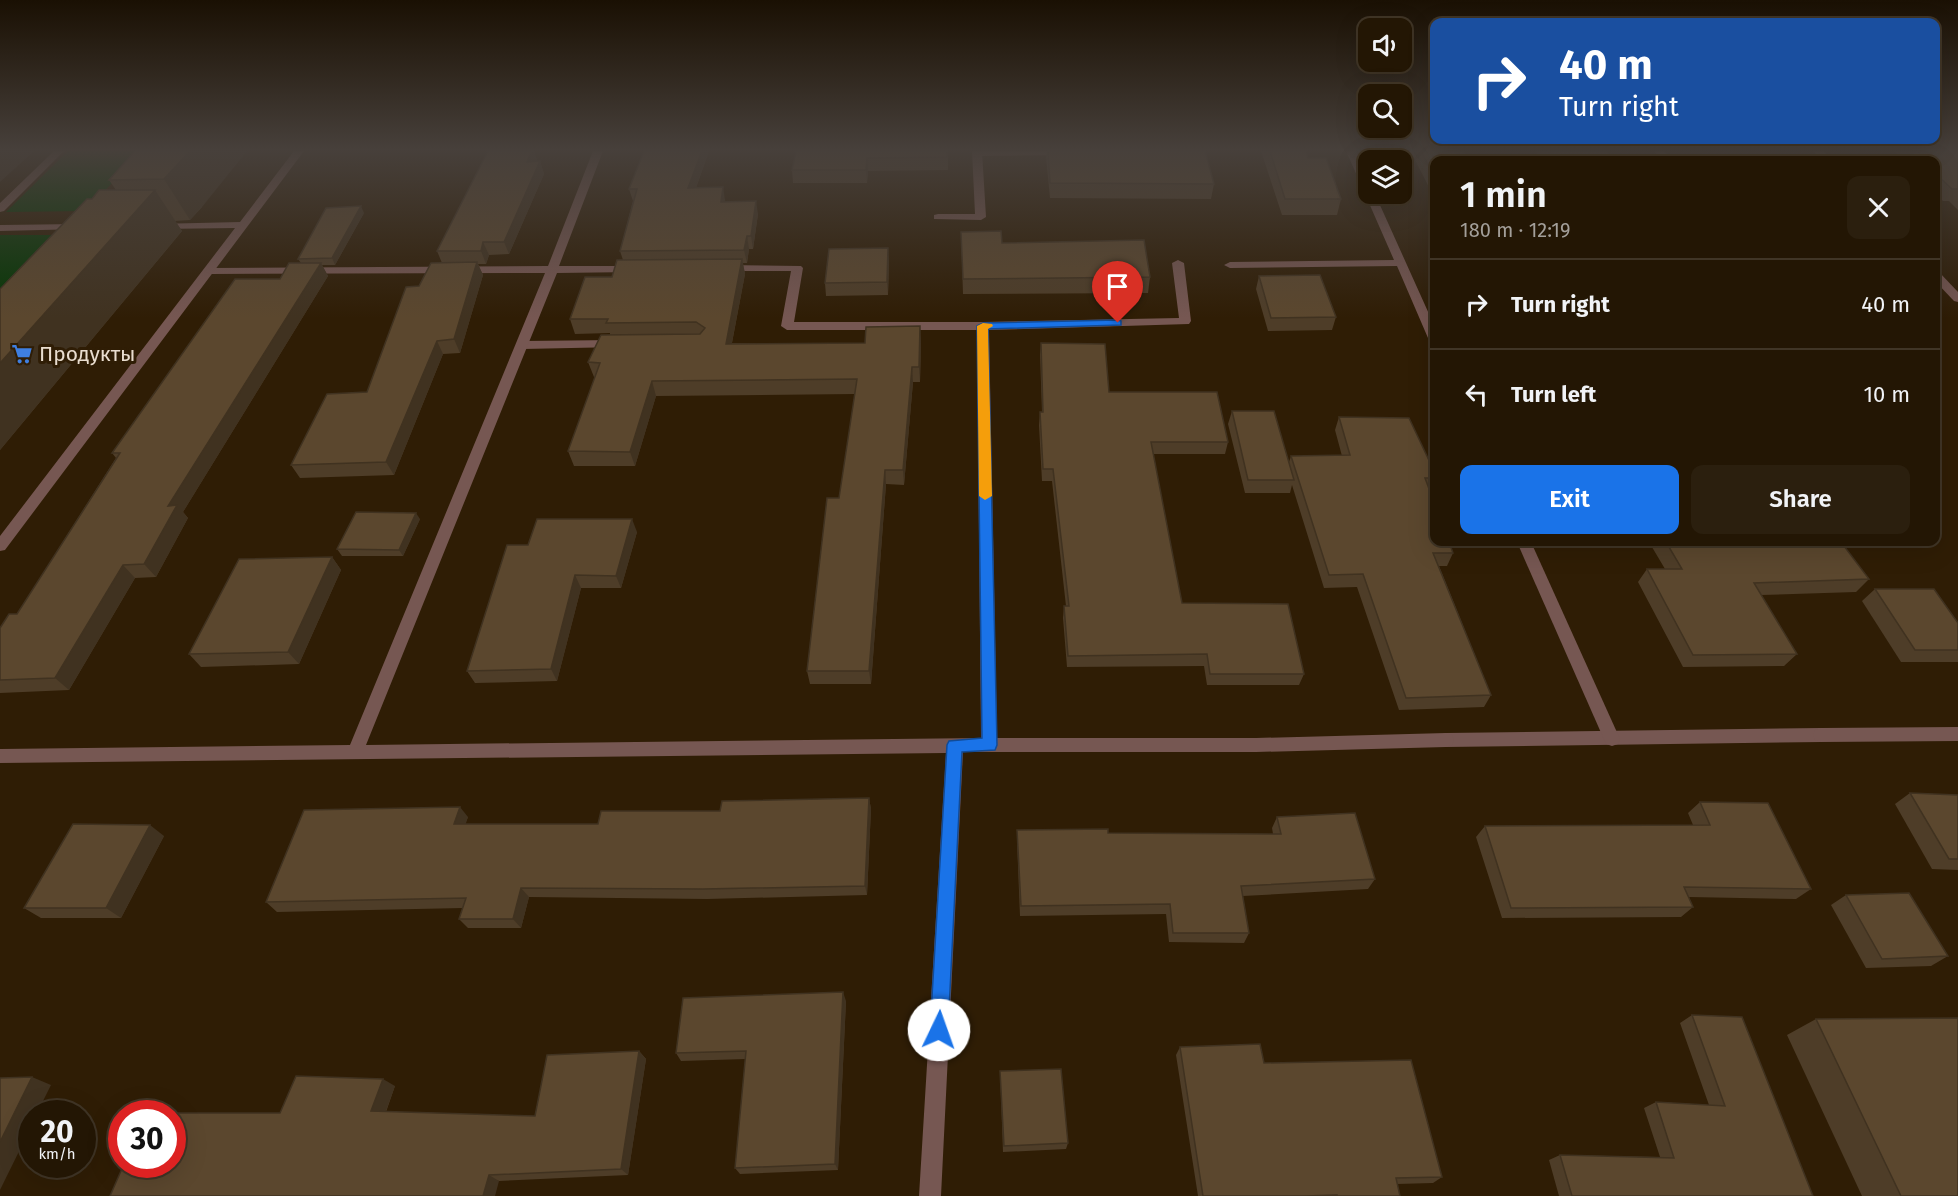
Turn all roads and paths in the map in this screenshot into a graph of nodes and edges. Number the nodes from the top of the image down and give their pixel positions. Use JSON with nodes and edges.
{"nodes":[{"id":1,"x":257,"y":207,"type":"edge"},
{"id":2,"x":577,"y":207,"type":"edge"},
{"id":3,"x":980,"y":207,"type":"edge"},
{"id":4,"x":1376,"y":207,"type":"edge"},
{"id":5,"x":938,"y":217,"type":"dead end"},
{"id":6,"x":243,"y":225,"type":"junction"},
{"id":7,"x":152,"y":226,"type":"edge"},
{"id":8,"x":87,"y":227,"type":"edge"},
{"id":9,"x":0,"y":228,"type":"edge"},
{"id":10,"x":1178,"y":263,"type":"dead end"},
{"id":11,"x":1401,"y":263,"type":"junction"},
{"id":12,"x":1230,"y":265,"type":"dead end"},
{"id":13,"x":716,"y":268,"type":"edge"},
{"id":14,"x":553,"y":269,"type":"junction"},
{"id":15,"x":646,"y":269,"type":"edge"},
{"id":16,"x":210,"y":271,"type":"junction"},
{"id":17,"x":1940,"y":279,"type":"edge"},
{"id":18,"x":1958,"y":298,"type":"edge"},
{"id":19,"x":983,"y":326,"type":"junction"},
{"id":20,"x":1430,"y":329,"type":"edge"},
{"id":21,"x":629,"y":344,"type":"edge"},
{"id":22,"x":523,"y":345,"type":"junction"},
{"id":23,"x":0,"y":546,"type":"edge"},
{"id":24,"x":1526,"y":546,"type":"edge"},
{"id":25,"x":1958,"y":734,"type":"edge"},
{"id":26,"x":1612,"y":739,"type":"junction"},
{"id":27,"x":955,"y":745,"type":"junction"},
{"id":28,"x":989,"y":745,"type":"junction"},
{"id":29,"x":355,"y":752,"type":"junction"},
{"id":30,"x":0,"y":756,"type":"edge"},
{"id":31,"x":930,"y":1196,"type":"edge"}],
"edges":[{"from":1,"to":6,"type":"street"},
{"from":2,"to":14,"type":"street"},
{"from":3,"to":5,"type":"street"},
{"from":4,"to":11,"type":"street"},
{"from":6,"to":7,"type":"street"},
{"from":6,"to":16,"type":"street"},
{"from":8,"to":9,"type":"street"},
{"from":10,"to":19,"type":"street"},
{"from":11,"to":12,"type":"street"},
{"from":11,"to":20,"type":"street"},
{"from":13,"to":19,"type":"street"},
{"from":14,"to":15,"type":"street"},
{"from":14,"to":16,"type":"street"},
{"from":14,"to":22,"type":"street"},
{"from":16,"to":23,"type":"street"},
{"from":17,"to":18,"type":"street"},
{"from":19,"to":28,"type":"street"},
{"from":21,"to":22,"type":"street"},
{"from":22,"to":29,"type":"street"},
{"from":24,"to":26,"type":"street"},
{"from":25,"to":26,"type":"street"},
{"from":26,"to":28,"type":"street"},
{"from":27,"to":28,"type":"street"},
{"from":27,"to":29,"type":"street"},
{"from":27,"to":31,"type":"street"},
{"from":29,"to":30,"type":"street"}]}
